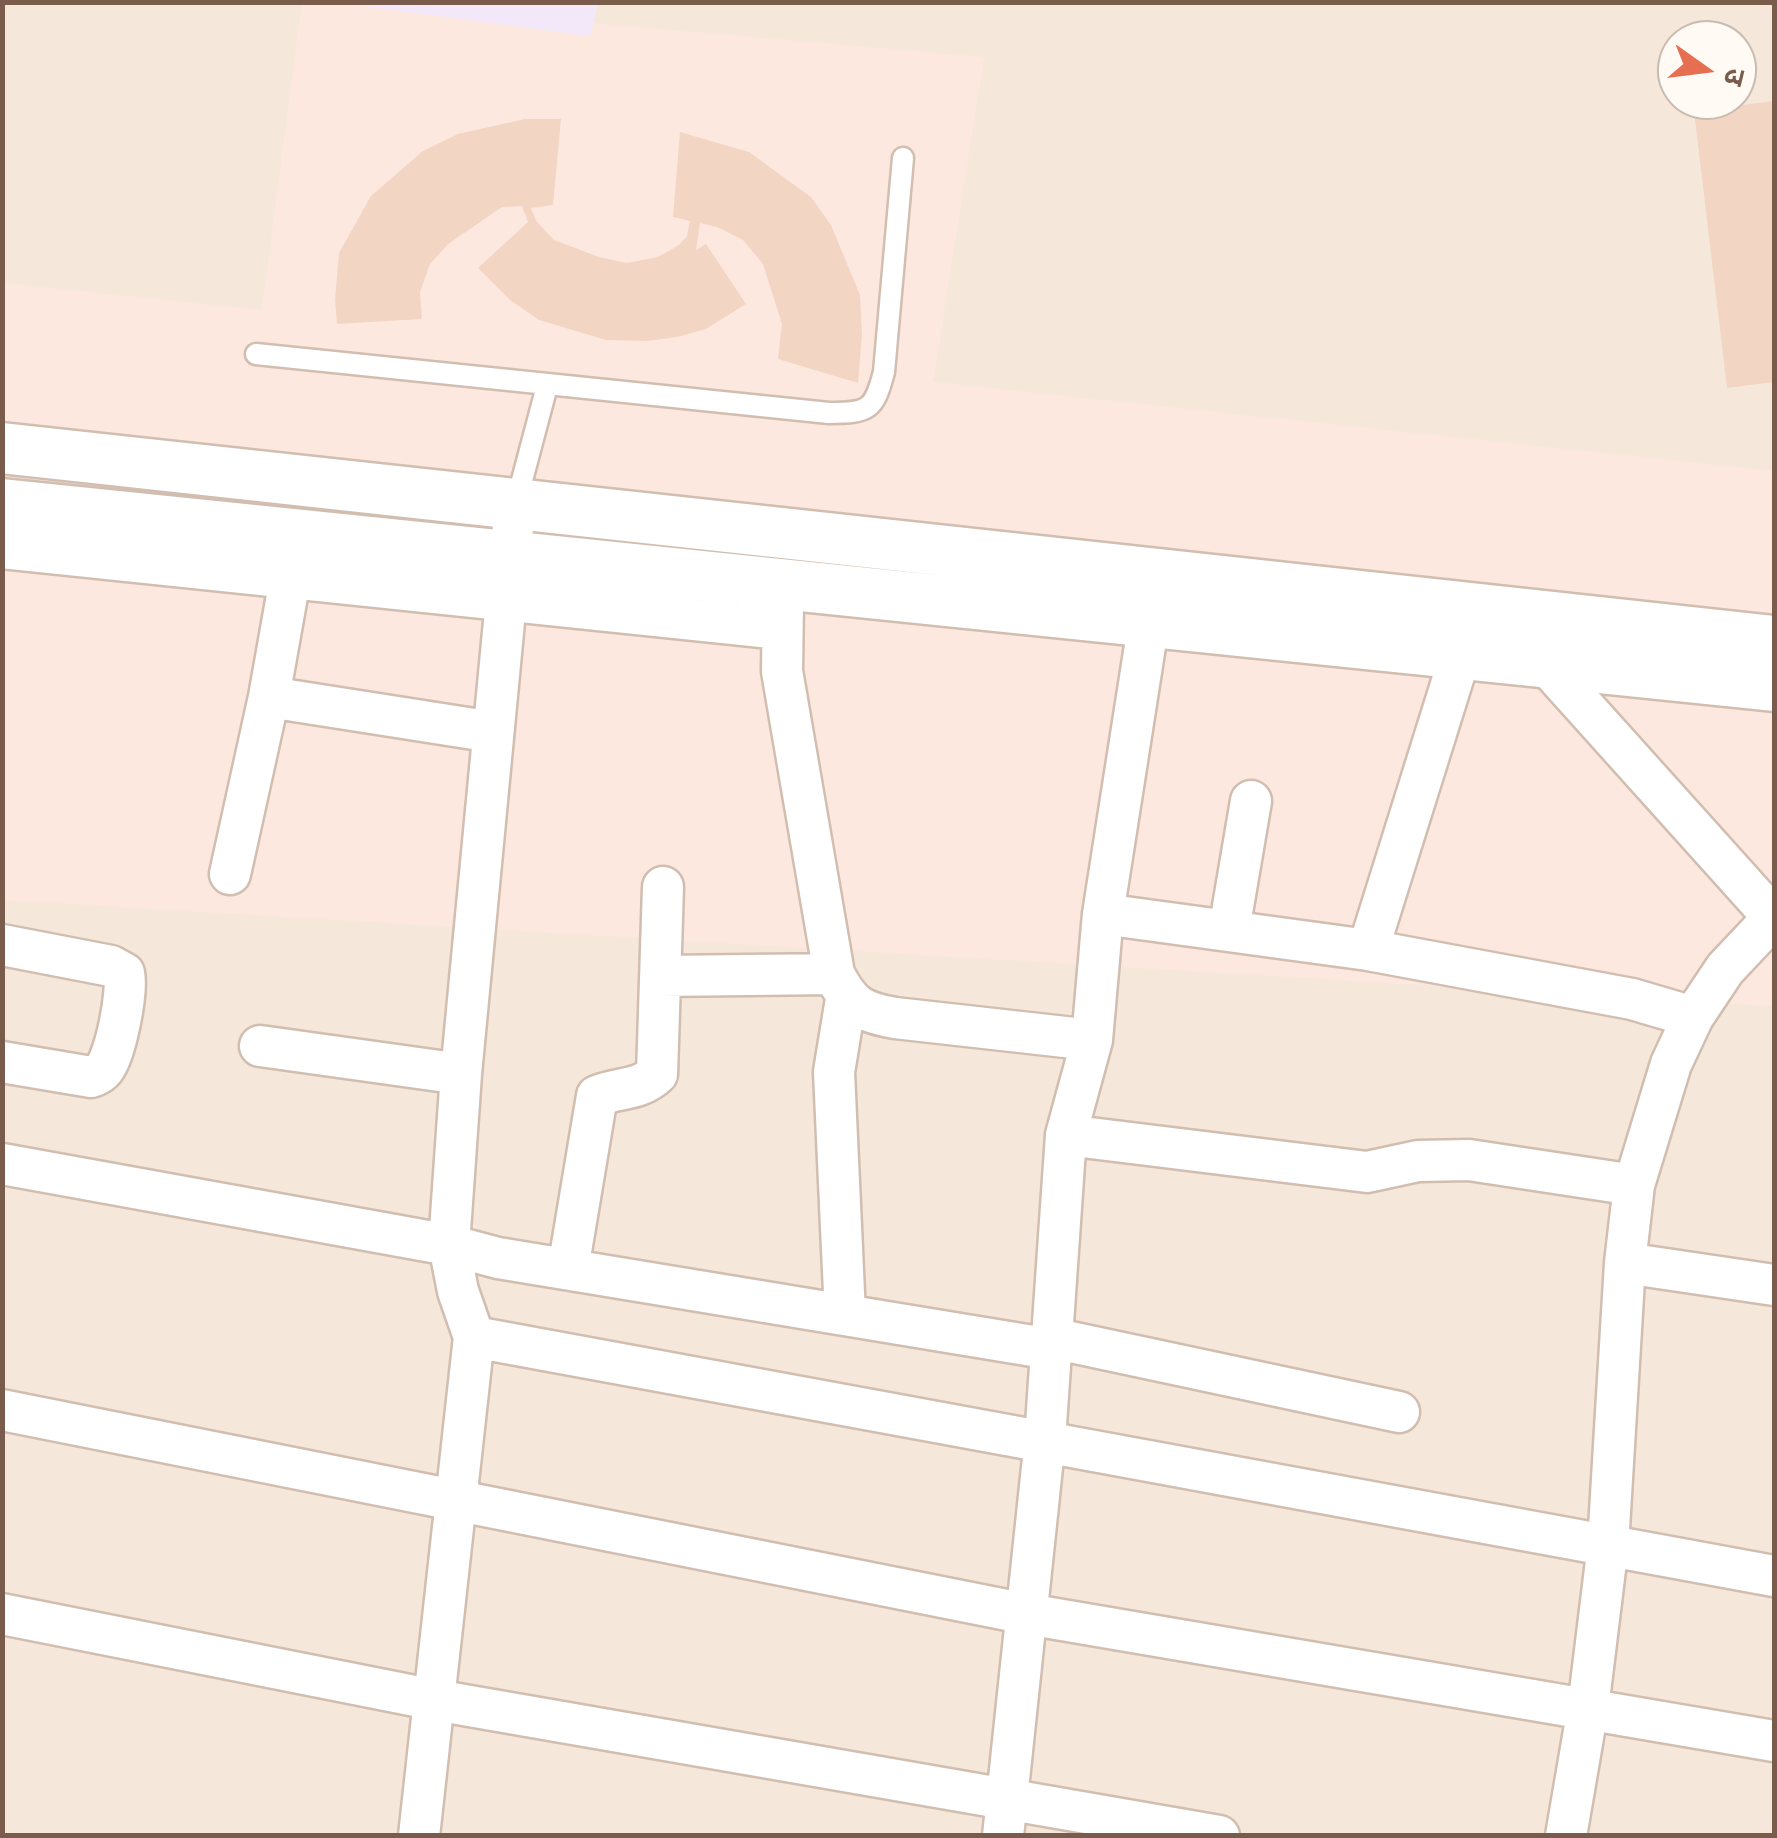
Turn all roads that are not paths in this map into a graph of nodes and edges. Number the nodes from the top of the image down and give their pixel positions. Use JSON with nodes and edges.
{"nodes":[{"id":1,"x":903,"y":158,"type":"dead end"},
{"id":2,"x":256,"y":354,"type":"dead end"},
{"id":3,"x":547,"y":386,"type":"junction"},
{"id":4,"x":2,"y":448,"type":"edge"},
{"id":5,"x":516,"y":503,"type":"junction"},
{"id":6,"x":2,"y":504,"type":"edge"},
{"id":7,"x":2,"y":548,"type":"edge"},
{"id":8,"x":1156,"y":573,"type":"junction"},
{"id":9,"x":290,"y":579,"type":"junction"},
{"id":10,"x":508,"y":579,"type":"junction"},
{"id":11,"x":783,"y":606,"type":"junction"},
{"id":12,"x":1149,"y":622,"type":"junction"},
{"id":13,"x":1774,"y":641,"type":"edge"},
{"id":14,"x":1461,"y":653,"type":"junction"},
{"id":15,"x":1543,"y":661,"type":"junction"},
{"id":16,"x":1774,"y":686,"type":"edge"},
{"id":17,"x":269,"y":697,"type":"junction"},
{"id":18,"x":493,"y":732,"type":"junction"},
{"id":19,"x":1251,"y":801,"type":"dead end"},
{"id":20,"x":230,"y":874,"type":"dead end"},
{"id":21,"x":663,"y":886,"type":"dead end"},
{"id":22,"x":1103,"y":914,"type":"junction"},
{"id":23,"x":1774,"y":917,"type":"edge"},
{"id":24,"x":1228,"y":930,"type":"junction"},
{"id":25,"x":2,"y":945,"type":"edge"},
{"id":26,"x":1368,"y":950,"type":"junction"},
{"id":27,"x":661,"y":976,"type":"junction"},
{"id":28,"x":840,"y":986,"type":"junction"},
{"id":29,"x":1693,"y":1017,"type":"junction"},
{"id":30,"x":1092,"y":1040,"type":"junction"},
{"id":31,"x":260,"y":1046,"type":"dead end"},
{"id":32,"x":2,"y":1062,"type":"edge"},
{"id":33,"x":461,"y":1074,"type":"junction"},
{"id":34,"x":1066,"y":1135,"type":"junction"},
{"id":35,"x":2,"y":1164,"type":"edge"},
{"id":36,"x":1634,"y":1185,"type":"junction"},
{"id":37,"x":450,"y":1245,"type":"junction"},
{"id":38,"x":1625,"y":1263,"type":"junction"},
{"id":39,"x":568,"y":1269,"type":"junction"},
{"id":40,"x":1774,"y":1285,"type":"edge"},
{"id":41,"x":845,"y":1316,"type":"junction"},
{"id":42,"x":474,"y":1337,"type":"junction"},
{"id":43,"x":1052,"y":1344,"type":"junction"},
{"id":44,"x":2,"y":1410,"type":"edge"},
{"id":45,"x":1399,"y":1412,"type":"dead end"},
{"id":46,"x":1045,"y":1439,"type":"junction"},
{"id":47,"x":457,"y":1500,"type":"junction"},
{"id":48,"x":1608,"y":1546,"type":"junction"},
{"id":49,"x":1774,"y":1576,"type":"edge"},
{"id":50,"x":2,"y":1614,"type":"edge"},
{"id":51,"x":1027,"y":1614,"type":"junction"},
{"id":52,"x":435,"y":1700,"type":"junction"},
{"id":53,"x":1588,"y":1708,"type":"junction"},
{"id":54,"x":1774,"y":1742,"type":"edge"},
{"id":55,"x":1004,"y":1818,"type":"edge"},
{"id":56,"x":418,"y":1836,"type":"edge"},
{"id":57,"x":1219,"y":1836,"type":"edge"},
{"id":58,"x":1566,"y":1836,"type":"edge"}],
"edges":[{"from":1,"to":3,"type":"lane"},
{"from":2,"to":3,"type":"lane"},
{"from":3,"to":5,"type":"lane"},
{"from":4,"to":5,"type":"street"},
{"from":5,"to":8,"type":"street"},
{"from":5,"to":10,"type":"street"},
{"from":6,"to":10,"type":"street"},
{"from":7,"to":9,"type":"street"},
{"from":8,"to":12,"type":"street"},
{"from":8,"to":13,"type":"street"},
{"from":9,"to":10,"type":"street"},
{"from":9,"to":17,"type":"street"},
{"from":10,"to":11,"type":"street"},
{"from":10,"to":18,"type":"street"},
{"from":11,"to":12,"type":"street"},
{"from":11,"to":28,"type":"street"},
{"from":12,"to":14,"type":"street"},
{"from":12,"to":22,"type":"street"},
{"from":14,"to":15,"type":"street"},
{"from":14,"to":26,"type":"street"},
{"from":15,"to":16,"type":"street"},
{"from":15,"to":23,"type":"street"},
{"from":17,"to":18,"type":"street"},
{"from":17,"to":20,"type":"street"},
{"from":18,"to":33,"type":"street"},
{"from":19,"to":24,"type":"street"},
{"from":21,"to":27,"type":"street"},
{"from":22,"to":24,"type":"street"},
{"from":22,"to":30,"type":"street"},
{"from":23,"to":29,"type":"street"},
{"from":24,"to":26,"type":"street"},
{"from":25,"to":32,"type":"street"},
{"from":26,"to":29,"type":"street"},
{"from":27,"to":28,"type":"street"},
{"from":27,"to":39,"type":"street"},
{"from":28,"to":30,"type":"street"},
{"from":28,"to":41,"type":"street"},
{"from":29,"to":36,"type":"street"},
{"from":30,"to":34,"type":"street"},
{"from":31,"to":33,"type":"street"},
{"from":33,"to":37,"type":"street"},
{"from":34,"to":36,"type":"street"},
{"from":34,"to":43,"type":"street"},
{"from":35,"to":37,"type":"street"},
{"from":36,"to":38,"type":"street"},
{"from":37,"to":39,"type":"street"},
{"from":37,"to":42,"type":"street"},
{"from":38,"to":40,"type":"street"},
{"from":38,"to":48,"type":"street"},
{"from":39,"to":41,"type":"street"},
{"from":41,"to":43,"type":"street"},
{"from":42,"to":46,"type":"street"},
{"from":42,"to":47,"type":"street"},
{"from":43,"to":45,"type":"street"},
{"from":43,"to":46,"type":"street"},
{"from":44,"to":47,"type":"street"},
{"from":46,"to":48,"type":"street"},
{"from":46,"to":51,"type":"street"},
{"from":47,"to":51,"type":"street"},
{"from":47,"to":52,"type":"street"},
{"from":48,"to":49,"type":"street"},
{"from":48,"to":53,"type":"street"},
{"from":50,"to":52,"type":"street"},
{"from":51,"to":53,"type":"street"},
{"from":51,"to":55,"type":"street"},
{"from":52,"to":55,"type":"street"},
{"from":52,"to":56,"type":"street"},
{"from":53,"to":54,"type":"street"},
{"from":53,"to":58,"type":"street"},
{"from":55,"to":57,"type":"street"}]}
